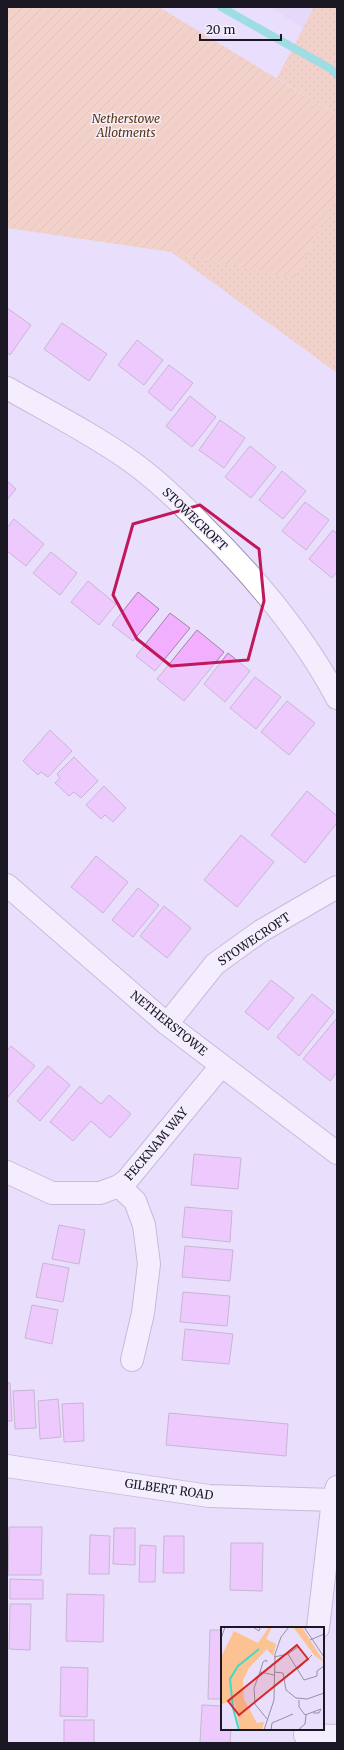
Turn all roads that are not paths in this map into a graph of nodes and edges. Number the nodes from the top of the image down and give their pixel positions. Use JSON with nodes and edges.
{"nodes":[{"id":1,"x":7,"y":388,"type":"edge"},
{"id":2,"x":337,"y":698,"type":"edge"},
{"id":3,"x":7,"y":885,"type":"edge"},
{"id":4,"x":337,"y":887,"type":"edge"},
{"id":5,"x":167,"y":1024,"type":"junction"},
{"id":6,"x":221,"y":1066,"type":"junction"},
{"id":7,"x":337,"y":1153,"type":"edge"},
{"id":8,"x":7,"y":1172,"type":"edge"},
{"id":9,"x":119,"y":1186,"type":"junction"},
{"id":10,"x":134,"y":1360,"type":"dead end"},
{"id":11,"x":7,"y":1466,"type":"edge"},
{"id":12,"x":335,"y":1493,"type":"edge"},
{"id":13,"x":318,"y":1627,"type":"edge"},
{"id":14,"x":306,"y":1730,"type":"edge"},
{"id":15,"x":337,"y":1736,"type":"edge"}],
"edges":[{"from":1,"to":2,"type":"street","name":"STOWECROFT"},
{"from":3,"to":5,"type":"street","name":"NETHERSTOWE"},
{"from":4,"to":5,"type":"street","name":"STOWECROFT"},
{"from":5,"to":6,"type":"street","name":"NETHERSTOWE"},
{"from":6,"to":7,"type":"street","name":"NETHERSTOWE"},
{"from":6,"to":9,"type":"street","name":"FECKNAM WAY"},
{"from":8,"to":9,"type":"street","name":"FECKNAM WAY"},
{"from":9,"to":10,"type":"street"},
{"from":11,"to":12,"type":"street","name":"GILBERT ROAD"},
{"from":12,"to":13,"type":"street"},
{"from":14,"to":15,"type":"street"}]}
